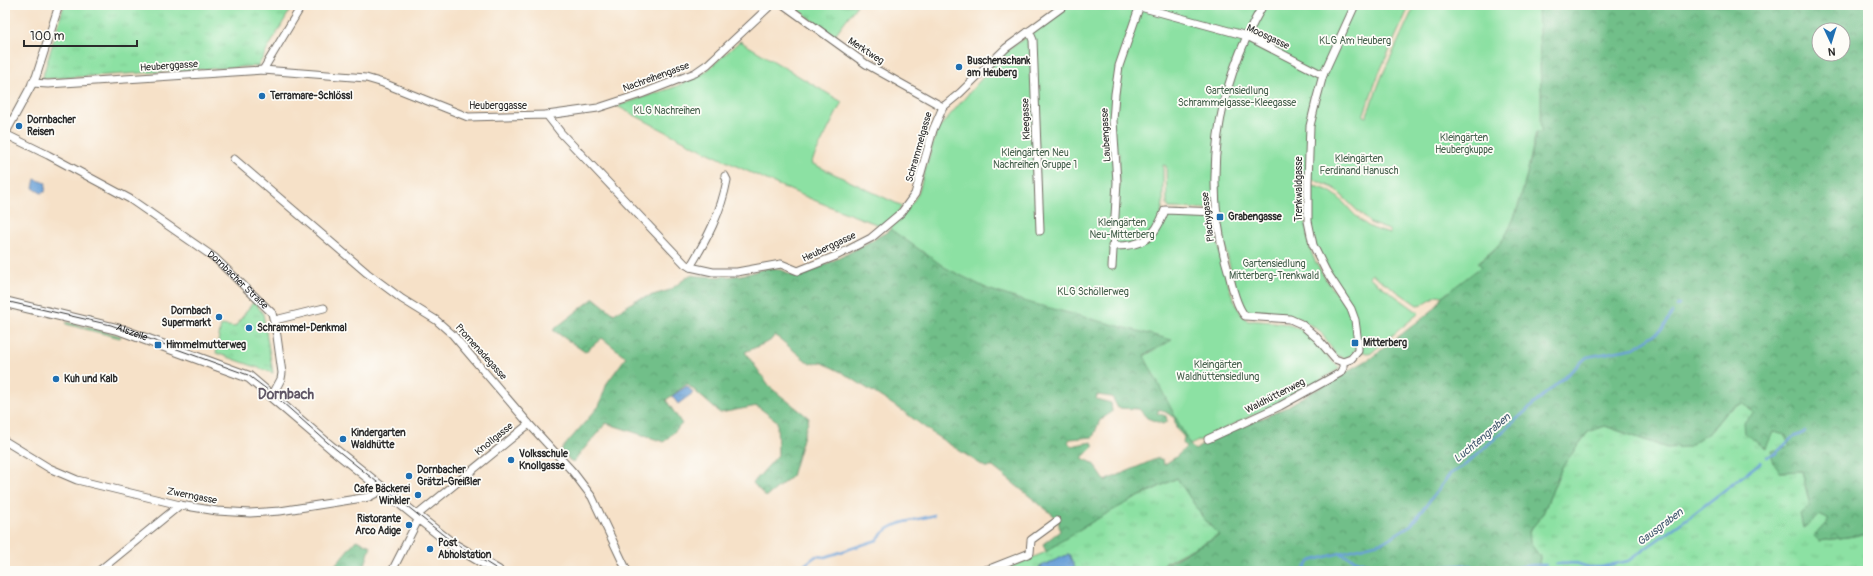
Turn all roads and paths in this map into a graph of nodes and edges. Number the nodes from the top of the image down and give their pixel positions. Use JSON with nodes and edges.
{"nodes":[{"id":1,"x":59,"y":5,"type":"edge"},
{"id":2,"x":302,"y":5,"type":"edge"},
{"id":3,"x":771,"y":5,"type":"edge"},
{"id":4,"x":784,"y":5,"type":"edge"},
{"id":5,"x":1065,"y":5,"type":"edge"},
{"id":6,"x":1263,"y":5,"type":"edge"},
{"id":7,"x":1355,"y":5,"type":"edge"},
{"id":8,"x":1137,"y":6,"type":"edge"},
{"id":9,"x":1029,"y":31,"type":"junction"},
{"id":10,"x":1247,"y":36,"type":"junction"},
{"id":11,"x":263,"y":70,"type":"junction"},
{"id":12,"x":1323,"y":75,"type":"junction"},
{"id":13,"x":32,"y":83,"type":"junction"},
{"id":14,"x":943,"y":107,"type":"junction"},
{"id":15,"x":547,"y":115,"type":"junction"},
{"id":16,"x":5,"y":134,"type":"edge"},
{"id":17,"x":234,"y":159,"type":"dead end"},
{"id":18,"x":725,"y":176,"type":"dead end"},
{"id":19,"x":1217,"y":212,"type":"junction"},
{"id":20,"x":1040,"y":231,"type":"dead end"},
{"id":21,"x":871,"y":238,"type":"joint"},
{"id":22,"x":1112,"y":246,"type":"junction"},
{"id":23,"x":690,"y":267,"type":"junction"},
{"id":24,"x":1112,"y":267,"type":"dead end"},
{"id":25,"x":5,"y":302,"type":"edge"},
{"id":26,"x":324,"y":308,"type":"dead end"},
{"id":27,"x":275,"y":320,"type":"junction"},
{"id":28,"x":1343,"y":362,"type":"junction"},
{"id":29,"x":272,"y":396,"type":"junction"},
{"id":30,"x":529,"y":424,"type":"junction"},
{"id":31,"x":1208,"y":439,"type":"dead end"},
{"id":32,"x":5,"y":441,"type":"edge"},
{"id":33,"x":384,"y":489,"type":"junction"},
{"id":34,"x":180,"y":505,"type":"junction"},
{"id":35,"x":417,"y":517,"type":"junction"},
{"id":36,"x":1057,"y":521,"type":"dead end"},
{"id":37,"x":99,"y":571,"type":"edge"},
{"id":38,"x":392,"y":571,"type":"edge"},
{"id":39,"x":498,"y":571,"type":"edge"},
{"id":40,"x":628,"y":571,"type":"edge"},
{"id":41,"x":981,"y":571,"type":"edge"}],
"edges":[{"from":1,"to":13,"type":"street"},
{"from":2,"to":11,"type":"street"},
{"from":3,"to":15,"type":"street","name":"Nachreihengasse"},
{"from":4,"to":14,"type":"street","name":"Merktweg"},
{"from":5,"to":9,"type":"street","name":"Schrammelgasse"},
{"from":6,"to":10,"type":"street","name":"Plachygasse"},
{"from":7,"to":12,"type":"street","name":"Trenkwaldgasse"},
{"from":8,"to":10,"type":"street","name":"Moosgasse"},
{"from":8,"to":22,"type":"street","name":"Laubengasse"},
{"from":9,"to":14,"type":"street","name":"Schrammelgasse"},
{"from":9,"to":20,"type":"street","name":"Kleegasse"},
{"from":10,"to":12,"type":"street","name":"Moosgasse"},
{"from":10,"to":19,"type":"street","name":"Plachygasse"},
{"from":11,"to":13,"type":"street","name":"Heuberggasse"},
{"from":11,"to":15,"type":"street","name":"Heuberggasse"},
{"from":12,"to":28,"type":"street","name":"Trenkwaldgasse"},
{"from":13,"to":16,"type":"street"},
{"from":14,"to":21,"type":"street","name":"Schrammelgasse"},
{"from":15,"to":23,"type":"street","name":"Heuberggasse"},
{"from":16,"to":27,"type":"street","name":"Dornbacher Straße"},
{"from":17,"to":30,"type":"street","name":"Promenadegasse"},
{"from":18,"to":23,"type":"street"},
{"from":19,"to":22,"type":"street"},
{"from":19,"to":28,"type":"street","name":"Plachygasse"},
{"from":21,"to":23,"type":"street","name":"Heuberggasse"},
{"from":22,"to":24,"type":"street","name":"Laubengasse"},
{"from":25,"to":29,"type":"main road","name":"Alszeile"},
{"from":26,"to":27,"type":"street"},
{"from":27,"to":29,"type":"street","name":"Dornbacher Straße"},
{"from":28,"to":31,"type":"street","name":"Waldhüttenweg"},
{"from":29,"to":33,"type":"main road"},
{"from":30,"to":35,"type":"street","name":"Knollgasse"},
{"from":30,"to":40,"type":"street","name":"Promenadegasse"},
{"from":32,"to":34,"type":"street","name":"Zwerngasse"},
{"from":33,"to":34,"type":"street","name":"Zwerngasse"},
{"from":33,"to":35,"type":"main road"},
{"from":34,"to":37,"type":"street"},
{"from":35,"to":38,"type":"street"},
{"from":35,"to":39,"type":"main road"},
{"from":36,"to":41,"type":"street"}]}
